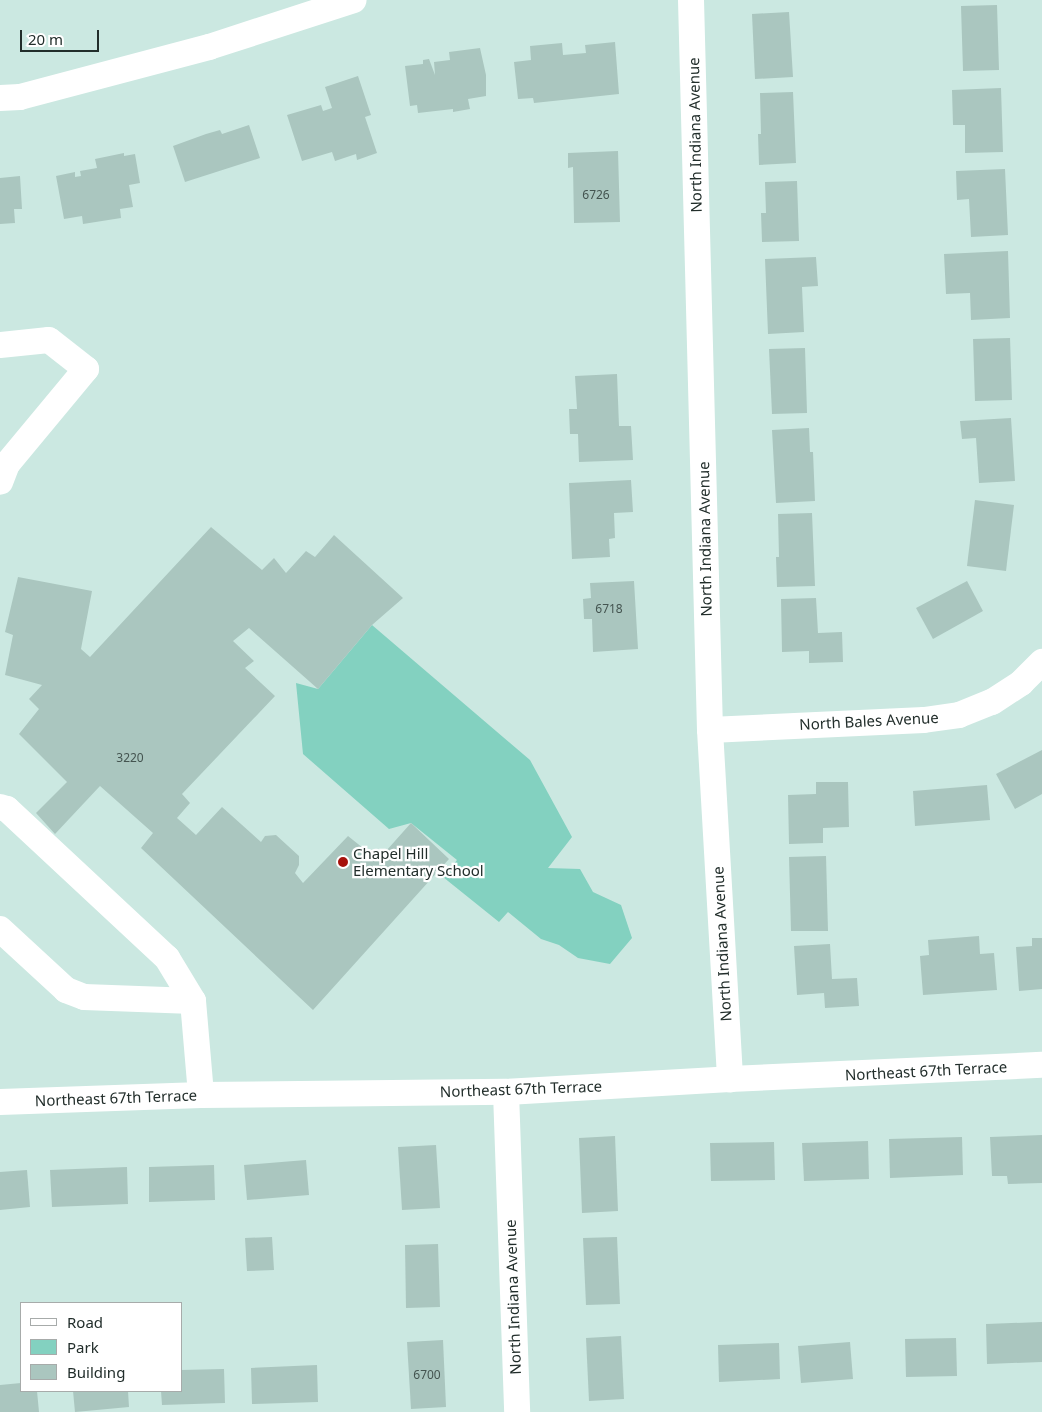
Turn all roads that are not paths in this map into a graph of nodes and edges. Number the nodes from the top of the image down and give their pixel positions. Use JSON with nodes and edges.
{"nodes":[{"id":1,"x":354,"y":0,"type":"edge"},
{"id":2,"x":691,"y":0,"type":"edge"},
{"id":3,"x":0,"y":98,"type":"edge"},
{"id":4,"x":0,"y":345,"type":"edge"},
{"id":5,"x":0,"y":482,"type":"edge"},
{"id":6,"x":1042,"y":662,"type":"edge"},
{"id":7,"x":710,"y":730,"type":"junction"},
{"id":8,"x":0,"y":807,"type":"edge"},
{"id":9,"x":0,"y":929,"type":"edge"},
{"id":10,"x":193,"y":1001,"type":"junction"},
{"id":11,"x":1042,"y":1065,"type":"edge"},
{"id":12,"x":730,"y":1078,"type":"junction"},
{"id":13,"x":506,"y":1092,"type":"junction"},
{"id":14,"x":201,"y":1095,"type":"junction"},
{"id":15,"x":0,"y":1102,"type":"edge"},
{"id":16,"x":517,"y":1412,"type":"edge"}],
"edges":[{"from":1,"to":3,"type":"street"},
{"from":2,"to":7,"type":"street","name":"North Indiana Avenue"},
{"from":4,"to":5,"type":"street"},
{"from":6,"to":7,"type":"street","name":"North Bales Avenue"},
{"from":7,"to":12,"type":"street","name":"North Indiana Avenue"},
{"from":8,"to":10,"type":"street"},
{"from":9,"to":10,"type":"street"},
{"from":10,"to":14,"type":"street"},
{"from":11,"to":12,"type":"street","name":"Northeast 67th Terrace"},
{"from":12,"to":13,"type":"street","name":"Northeast 67th Terrace"},
{"from":13,"to":14,"type":"street","name":"Northeast 67th Terrace"},
{"from":13,"to":16,"type":"street","name":"North Indiana Avenue"},
{"from":14,"to":15,"type":"street","name":"Northeast 67th Terrace"}]}
